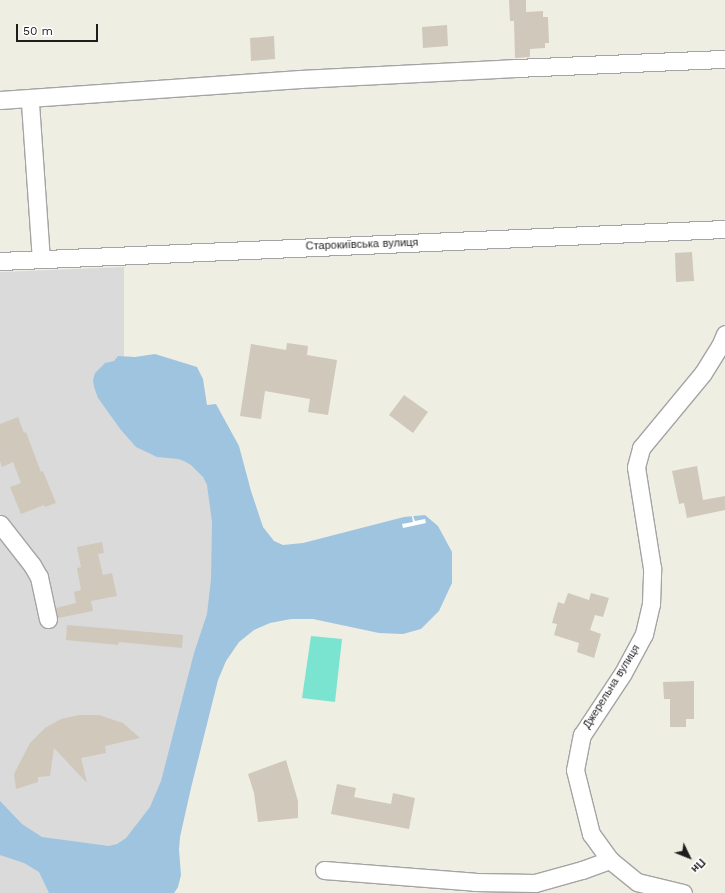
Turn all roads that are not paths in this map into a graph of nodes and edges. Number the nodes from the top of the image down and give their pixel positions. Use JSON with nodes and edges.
{"nodes":[{"id":1,"x":725,"y":59,"type":"edge"},
{"id":2,"x":0,"y":100,"type":"edge"},
{"id":3,"x":30,"y":103,"type":"dead end"},
{"id":4,"x":725,"y":229,"type":"edge"},
{"id":5,"x":41,"y":259,"type":"junction"},
{"id":6,"x":0,"y":261,"type":"edge"},
{"id":7,"x":725,"y":334,"type":"edge"},
{"id":8,"x":0,"y":524,"type":"edge"},
{"id":9,"x":48,"y":618,"type":"dead end"},
{"id":10,"x":610,"y":860,"type":"junction"},
{"id":11,"x":324,"y":870,"type":"dead end"},
{"id":12,"x":683,"y":893,"type":"edge"}],
"edges":[{"from":1,"to":2,"type":"street"},
{"from":3,"to":5,"type":"street"},
{"from":4,"to":5,"type":"street","name":"Старокиївська вулиця"},
{"from":5,"to":6,"type":"street","name":"Старокиївська вулиця"},
{"from":7,"to":10,"type":"street","name":"Джерельна вулиця"},
{"from":8,"to":9,"type":"street"},
{"from":10,"to":11,"type":"street"},
{"from":10,"to":12,"type":"street","name":"Джерельна вулиця"}]}
